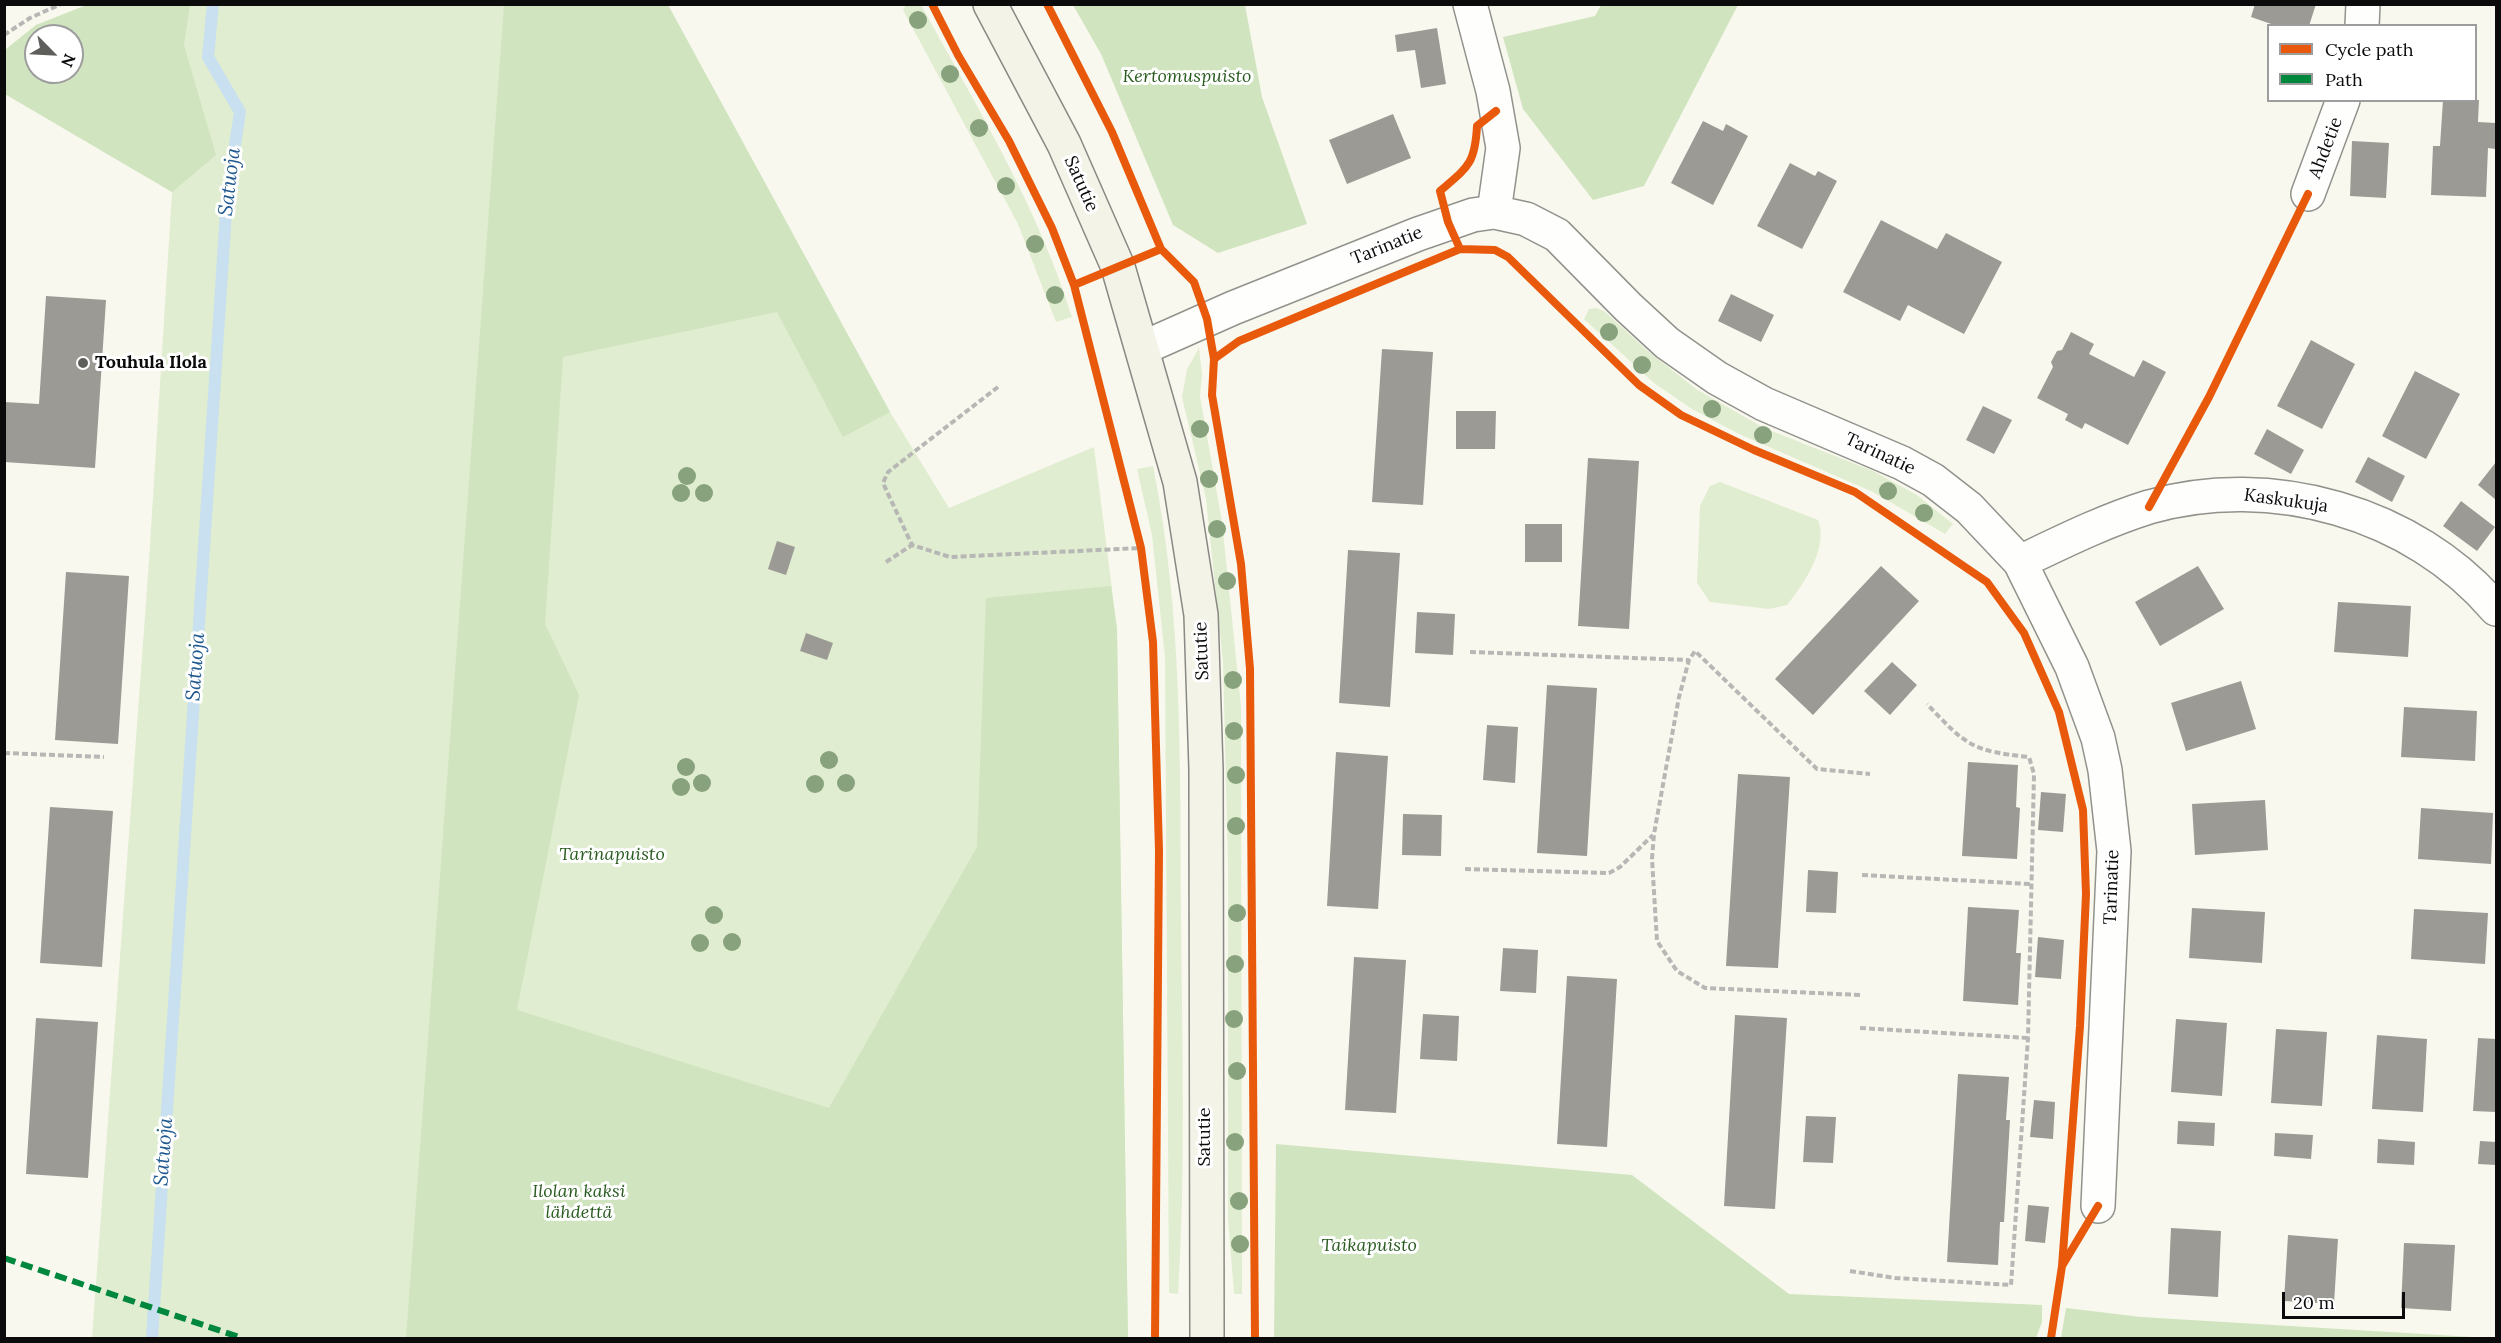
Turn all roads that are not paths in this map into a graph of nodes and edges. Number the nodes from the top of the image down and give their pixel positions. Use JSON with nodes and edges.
{"nodes":[{"id":1,"x":990,"y":4,"type":"edge"},
{"id":2,"x":1470,"y":4,"type":"edge"},
{"id":3,"x":2364,"y":4,"type":"edge"},
{"id":4,"x":2362,"y":24,"type":"edge"},
{"id":5,"x":2342,"y":102,"type":"edge"},
{"id":6,"x":2308,"y":194,"type":"dead end"},
{"id":7,"x":1494,"y":212,"type":"junction"},
{"id":8,"x":1143,"y":348,"type":"junction"},
{"id":9,"x":2020,"y":562,"type":"junction"},
{"id":10,"x":2496,"y":609,"type":"edge"},
{"id":11,"x":2098,"y":1206,"type":"dead end"},
{"id":12,"x":1207,"y":1338,"type":"edge"}],
"edges":[{"from":1,"to":8,"type":"street","name":"Satutie"},
{"from":2,"to":7,"type":"street"},
{"from":3,"to":4,"type":"street"},
{"from":5,"to":6,"type":"street","name":"Ahdetie"},
{"from":7,"to":8,"type":"street","name":"Tarinatie"},
{"from":7,"to":9,"type":"street","name":"Tarinatie"},
{"from":8,"to":12,"type":"street","name":"Satutie"},
{"from":9,"to":10,"type":"street","name":"Kaskukuja"},
{"from":9,"to":11,"type":"street","name":"Tarinatie"}]}
